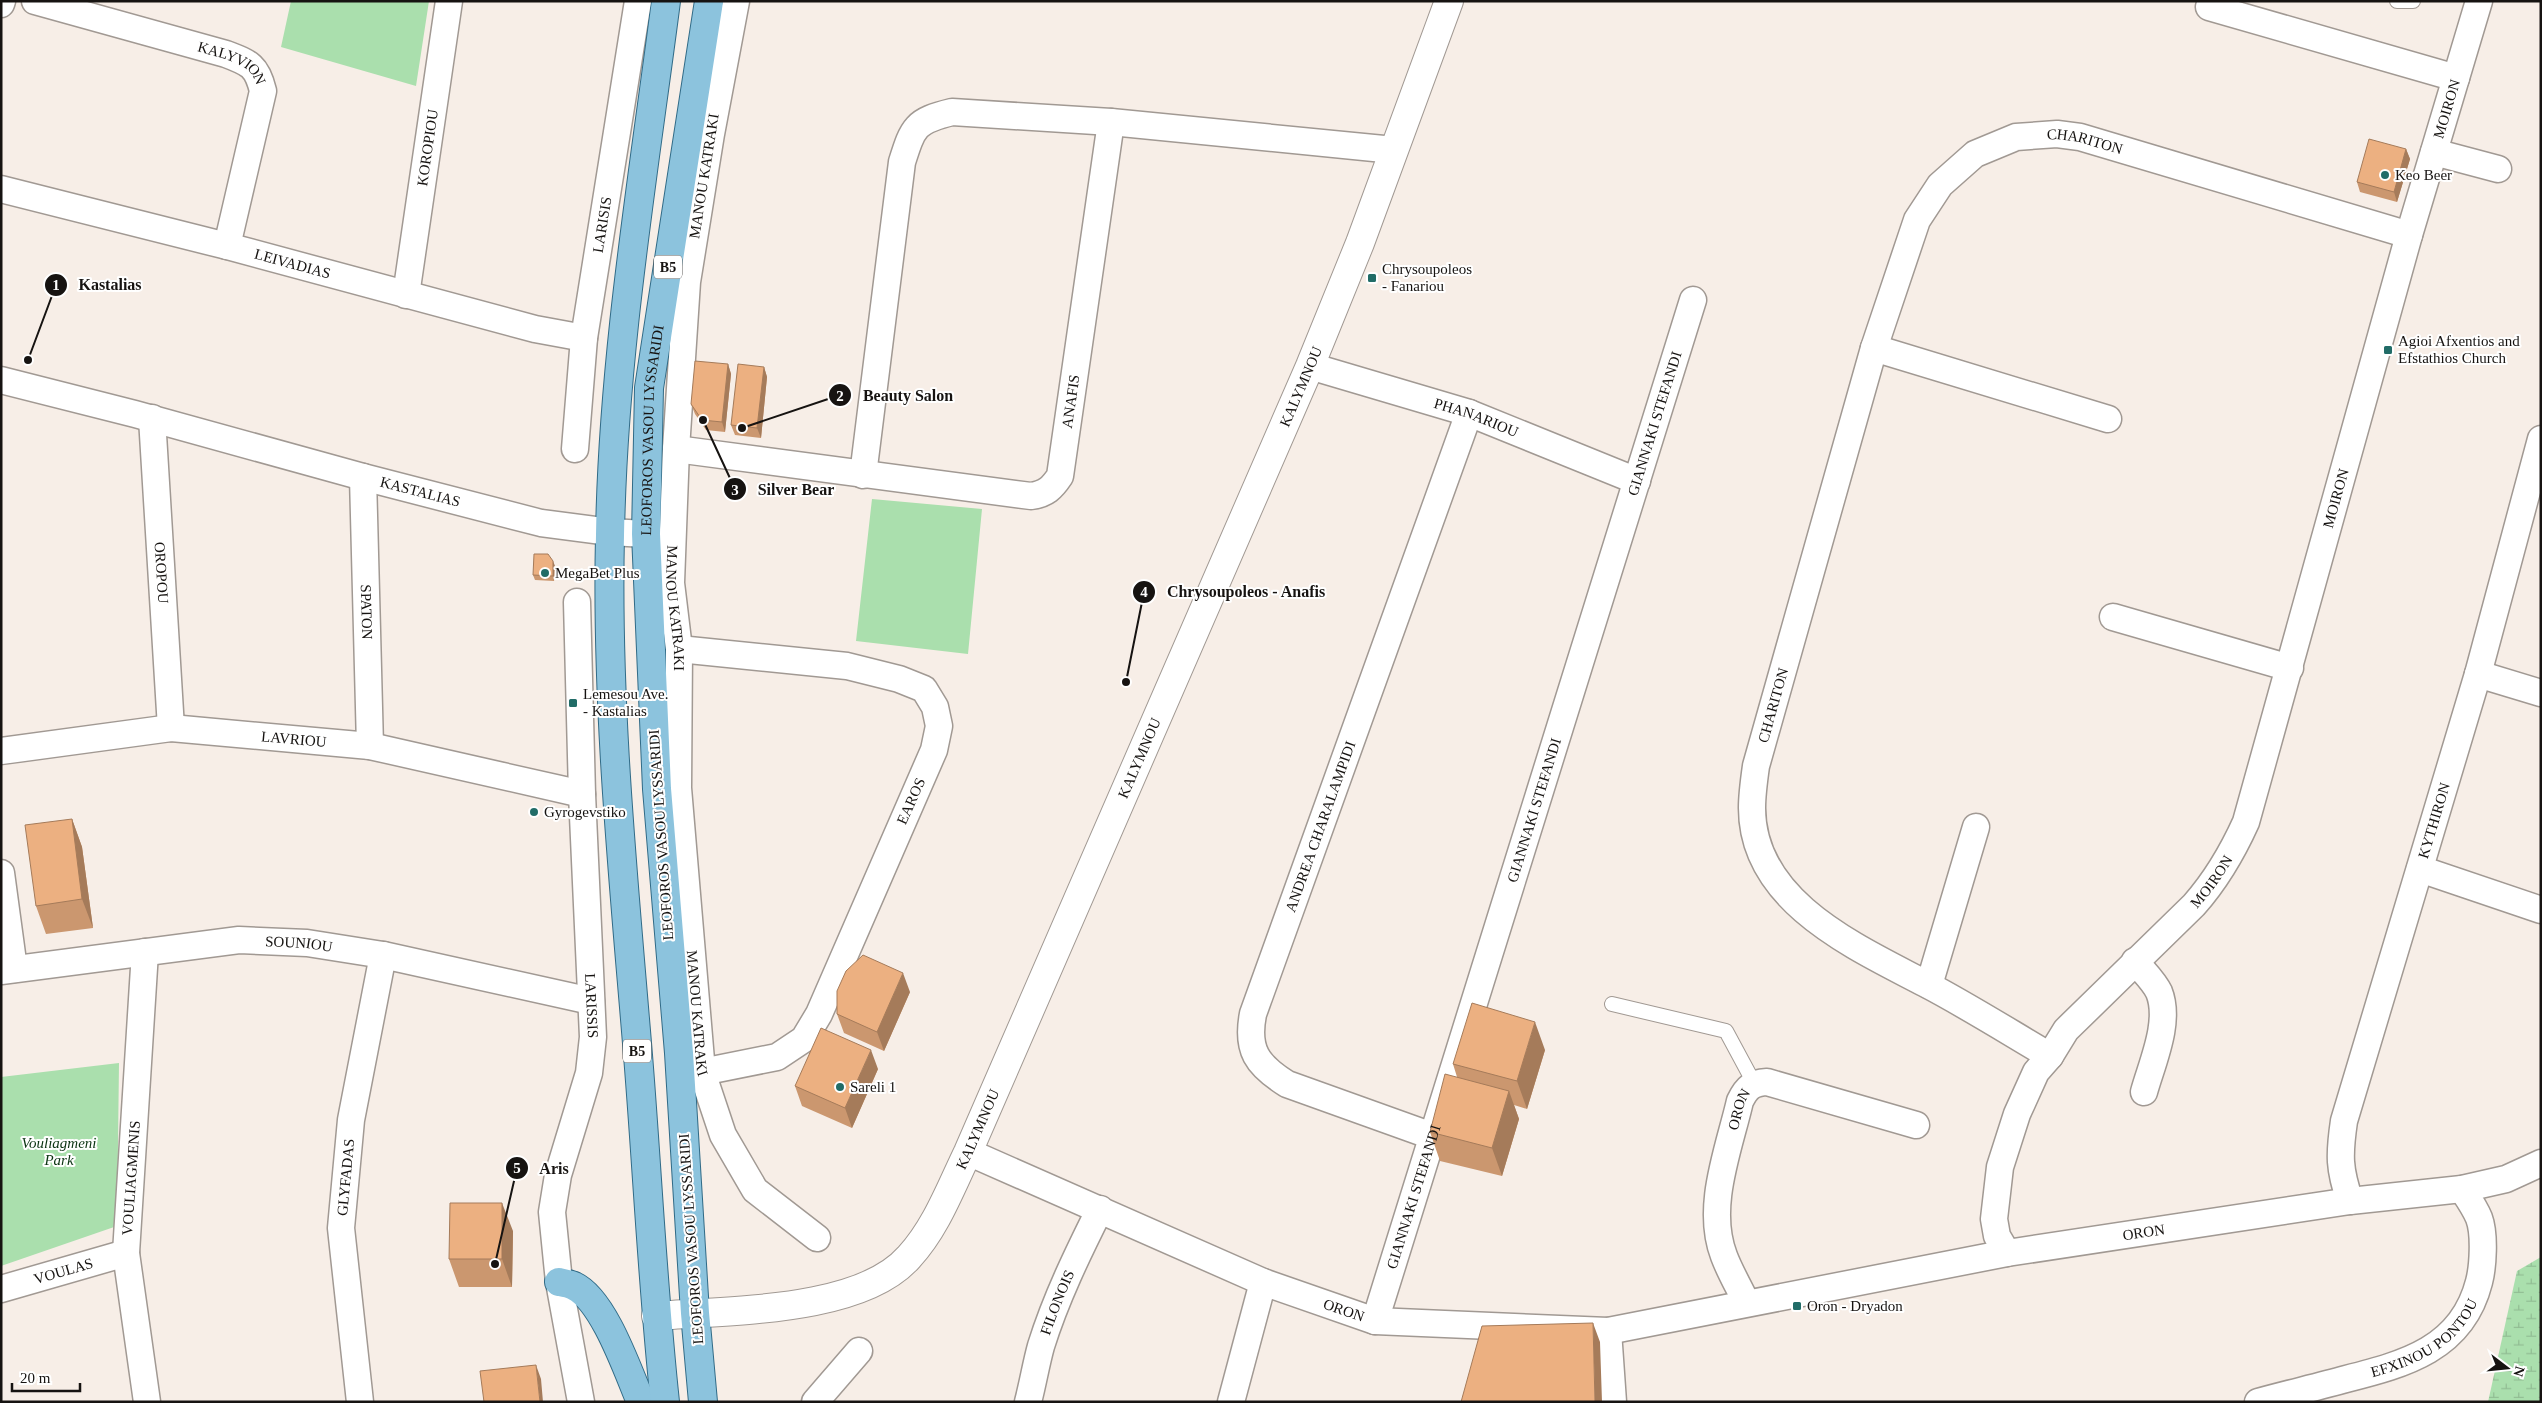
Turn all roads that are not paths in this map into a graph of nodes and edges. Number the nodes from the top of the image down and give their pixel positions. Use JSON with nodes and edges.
{"nodes":[{"id":1,"x":35,"y":1,"type":"edge"},
{"id":2,"x":450,"y":1,"type":"edge"},
{"id":3,"x":638,"y":1,"type":"edge"},
{"id":4,"x":666,"y":1,"type":"edge"},
{"id":5,"x":710,"y":1,"type":"edge"},
{"id":6,"x":736,"y":1,"type":"edge"},
{"id":7,"x":1449,"y":1,"type":"edge"},
{"id":8,"x":2397,"y":1,"type":"edge"},
{"id":9,"x":2412,"y":1,"type":"edge"},
{"id":10,"x":2478,"y":1,"type":"edge"},
{"id":11,"x":2209,"y":7,"type":"dead end"},
{"id":12,"x":2456,"y":78,"type":"junction"},
{"id":13,"x":1111,"y":122,"type":"junction"},
{"id":14,"x":1394,"y":150,"type":"junction"},
{"id":15,"x":2434,"y":152,"type":"junction"},
{"id":16,"x":2498,"y":169,"type":"dead end"},
{"id":17,"x":1,"y":189,"type":"edge"},
{"id":18,"x":2409,"y":235,"type":"junction"},
{"id":19,"x":227,"y":246,"type":"junction"},
{"id":20,"x":406,"y":295,"type":"junction"},
{"id":21,"x":1693,"y":300,"type":"dead end"},
{"id":22,"x":584,"y":338,"type":"junction"},
{"id":23,"x":1874,"y":348,"type":"junction"},
{"id":24,"x":1310,"y":366,"type":"junction"},
{"id":25,"x":1,"y":380,"type":"edge"},
{"id":26,"x":1469,"y":414,"type":"junction"},
{"id":27,"x":152,"y":418,"type":"junction"},
{"id":28,"x":2108,"y":419,"type":"dead end"},
{"id":29,"x":2541,"y":438,"type":"edge"},
{"id":30,"x":576,"y":449,"type":"dead end"},
{"id":31,"x":676,"y":449,"type":"junction"},
{"id":32,"x":863,"y":475,"type":"junction"},
{"id":33,"x":363,"y":477,"type":"junction"},
{"id":34,"x":1637,"y":481,"type":"junction"},
{"id":35,"x":610,"y":532,"type":"junction"},
{"id":36,"x":646,"y":534,"type":"junction"},
{"id":37,"x":577,"y":602,"type":"dead end"},
{"id":38,"x":2113,"y":617,"type":"dead end"},
{"id":39,"x":679,"y":650,"type":"junction"},
{"id":40,"x":2290,"y":668,"type":"junction"},
{"id":41,"x":2478,"y":674,"type":"junction"},
{"id":42,"x":2541,"y":693,"type":"edge"},
{"id":43,"x":171,"y":728,"type":"junction"},
{"id":44,"x":370,"y":746,"type":"junction"},
{"id":45,"x":1,"y":751,"type":"edge"},
{"id":46,"x":582,"y":794,"type":"junction"},
{"id":47,"x":1976,"y":827,"type":"dead end"},
{"id":48,"x":2420,"y":869,"type":"junction"},
{"id":49,"x":1,"y":872,"type":"edge"},
{"id":50,"x":2541,"y":910,"type":"edge"},
{"id":51,"x":146,"y":952,"type":"junction"},
{"id":52,"x":383,"y":955,"type":"junction"},
{"id":53,"x":2134,"y":961,"type":"junction"},
{"id":54,"x":8,"y":970,"type":"edge"},
{"id":55,"x":1929,"y":985,"type":"junction"},
{"id":56,"x":591,"y":1001,"type":"junction"},
{"id":57,"x":1612,"y":1004,"type":"dead end"},
{"id":58,"x":2050,"y":1056,"type":"junction"},
{"id":59,"x":702,"y":1072,"type":"junction"},
{"id":60,"x":1754,"y":1083,"type":"junction"},
{"id":61,"x":2144,"y":1092,"type":"dead end"},
{"id":62,"x":1916,"y":1125,"type":"dead end"},
{"id":63,"x":1432,"y":1136,"type":"junction"},
{"id":64,"x":968,"y":1152,"type":"junction"},
{"id":65,"x":2541,"y":1164,"type":"edge"},
{"id":66,"x":2462,"y":1189,"type":"junction"},
{"id":67,"x":2350,"y":1202,"type":"junction"},
{"id":68,"x":1100,"y":1209,"type":"junction"},
{"id":69,"x":817,"y":1238,"type":"dead end"},
{"id":70,"x":126,"y":1252,"type":"junction"},
{"id":71,"x":2007,"y":1253,"type":"junction"},
{"id":72,"x":559,"y":1282,"type":"junction"},
{"id":73,"x":1263,"y":1282,"type":"junction"},
{"id":74,"x":1,"y":1289,"type":"edge"},
{"id":75,"x":1746,"y":1302,"type":"junction"},
{"id":76,"x":695,"y":1313,"type":"junction"},
{"id":77,"x":656,"y":1316,"type":"junction"},
{"id":78,"x":1374,"y":1321,"type":"junction"},
{"id":79,"x":1608,"y":1331,"type":"junction"},
{"id":80,"x":859,"y":1351,"type":"dead end"},
{"id":81,"x":148,"y":1402,"type":"edge"},
{"id":82,"x":360,"y":1402,"type":"edge"},
{"id":83,"x":582,"y":1402,"type":"edge"},
{"id":84,"x":641,"y":1402,"type":"edge"},
{"id":85,"x":665,"y":1402,"type":"edge"},
{"id":86,"x":703,"y":1402,"type":"edge"},
{"id":87,"x":815,"y":1402,"type":"edge"},
{"id":88,"x":1028,"y":1402,"type":"edge"},
{"id":89,"x":1231,"y":1402,"type":"edge"},
{"id":90,"x":1613,"y":1402,"type":"edge"},
{"id":91,"x":2258,"y":1402,"type":"edge"}],
"edges":[{"from":1,"to":19,"type":"street","name":"KALYVION"},
{"from":2,"to":20,"type":"street","name":"KOROPIOU"},
{"from":3,"to":22,"type":"street","name":"LARISIS"},
{"from":4,"to":35,"type":"main road","number":"B5"},
{"from":5,"to":36,"type":"main road","name":"LEOFOROS VASOU LYSSARIDI","number":"B5"},
{"from":6,"to":31,"type":"street","name":"MANOU KATRAKI"},
{"from":7,"to":14,"type":"street","name":"KALYMNOU"},
{"from":8,"to":9,"type":"lane"},
{"from":10,"to":12,"type":"street","name":"MOIRON"},
{"from":11,"to":12,"type":"street"},
{"from":12,"to":15,"type":"street","name":"MOIRON"},
{"from":13,"to":14,"type":"street"},
{"from":13,"to":32,"type":"street"},
{"from":13,"to":32,"type":"street","name":"ANAFIS"},
{"from":14,"to":24,"type":"street","name":"KALYMNOU"},
{"from":15,"to":16,"type":"street"},
{"from":15,"to":18,"type":"street","name":"MOIRON"},
{"from":17,"to":19,"type":"street","name":"LEIVADIAS"},
{"from":18,"to":23,"type":"street","name":"CHARITON"},
{"from":18,"to":40,"type":"street","name":"MOIRON"},
{"from":19,"to":20,"type":"street","name":"LEIVADIAS"},
{"from":20,"to":22,"type":"street","name":"LEIVADIAS"},
{"from":21,"to":34,"type":"street","name":"GIANNAKI STEFANDI"},
{"from":22,"to":30,"type":"street","name":"LARISIS"},
{"from":23,"to":28,"type":"street"},
{"from":23,"to":55,"type":"street","name":"CHARITON"},
{"from":24,"to":26,"type":"street","name":"PHANARIOU"},
{"from":24,"to":64,"type":"street","name":"KALYMNOU"},
{"from":25,"to":27,"type":"street","name":"KASTALIAS"},
{"from":26,"to":34,"type":"street","name":"PHANARIOU"},
{"from":26,"to":63,"type":"street","name":"ANDREA CHARALAMPIDI"},
{"from":27,"to":33,"type":"street","name":"KASTALIAS"},
{"from":27,"to":43,"type":"street","name":"OROPOU"},
{"from":29,"to":41,"type":"street","name":"KYTHIRON"},
{"from":31,"to":32,"type":"street","name":"ANAFIS"},
{"from":31,"to":39,"type":"street","name":"MANOU KATRAKI"},
{"from":33,"to":35,"type":"street","name":"KASTALIAS"},
{"from":33,"to":44,"type":"street","name":"SPATON"},
{"from":34,"to":63,"type":"street","name":"GIANNAKI STEFANDI"},
{"from":35,"to":36,"type":"street","name":"KASTALIAS"},
{"from":35,"to":77,"type":"main road","number":"B5"},
{"from":36,"to":76,"type":"main road","name":"LEOFOROS VASOU LYSSARIDI","number":"B5"},
{"from":37,"to":46,"type":"street","name":"LARISSIS"},
{"from":38,"to":40,"type":"street"},
{"from":39,"to":59,"type":"street","name":"MANOU KATRAKI"},
{"from":39,"to":59,"type":"street","name":"EAROS"},
{"from":40,"to":53,"type":"street","name":"MOIRON"},
{"from":41,"to":42,"type":"street"},
{"from":41,"to":48,"type":"street","name":"KYTHIRON"},
{"from":43,"to":44,"type":"street","name":"LAVRIOU"},
{"from":43,"to":45,"type":"street","name":"LAVRIOU"},
{"from":44,"to":46,"type":"street","name":"LAVRIOU"},
{"from":46,"to":56,"type":"street","name":"LARISSIS"},
{"from":47,"to":55,"type":"street"},
{"from":48,"to":50,"type":"street"},
{"from":48,"to":67,"type":"street","name":"KYTHIRON"},
{"from":49,"to":54,"type":"street"},
{"from":51,"to":52,"type":"street","name":"SOUNIOU"},
{"from":51,"to":54,"type":"street","name":"SOUNIOU"},
{"from":51,"to":70,"type":"street","name":"VOULIAGMENIS"},
{"from":52,"to":56,"type":"street","name":"SOUNIOU"},
{"from":52,"to":82,"type":"street","name":"GLYFADAS"},
{"from":53,"to":58,"type":"street","name":"MOIRON"},
{"from":53,"to":61,"type":"street"},
{"from":55,"to":58,"type":"street","name":"CHARITON"},
{"from":56,"to":72,"type":"street","name":"LARISSIS"},
{"from":57,"to":60,"type":"lane"},
{"from":58,"to":71,"type":"street","name":"MOIRON"},
{"from":59,"to":69,"type":"street","name":"MANOU KATRAKI"},
{"from":60,"to":62,"type":"street","name":"ORON"},
{"from":60,"to":75,"type":"street","name":"ORON"},
{"from":63,"to":78,"type":"street","name":"GIANNAKI STEFANDI"},
{"from":64,"to":68,"type":"street","name":"ORON"},
{"from":64,"to":76,"type":"street","name":"KALYMNOU"},
{"from":65,"to":66,"type":"street","name":"ORON"},
{"from":66,"to":67,"type":"street","name":"ORON"},
{"from":66,"to":91,"type":"street","name":"EFXINOU PONTOU"},
{"from":67,"to":71,"type":"street","name":"ORON"},
{"from":68,"to":73,"type":"street","name":"ORON"},
{"from":68,"to":88,"type":"street","name":"FILONOIS"},
{"from":70,"to":74,"type":"street","name":"VOULAS"},
{"from":70,"to":81,"type":"street","name":"VOULIAGMENIS"},
{"from":71,"to":75,"type":"street","name":"ORON"},
{"from":72,"to":83,"type":"street","name":"LARISSIS"},
{"from":72,"to":84,"type":"main road"},
{"from":73,"to":78,"type":"street","name":"ORON"},
{"from":73,"to":89,"type":"street"},
{"from":75,"to":79,"type":"street","name":"ORON"},
{"from":76,"to":77,"type":"street","name":"KALYMNOU"},
{"from":76,"to":86,"type":"main road","name":"LEOFOROS VASOU LYSSARIDI","number":"B5"},
{"from":77,"to":85,"type":"main road","number":"B5"},
{"from":78,"to":79,"type":"street","name":"ORON"},
{"from":79,"to":90,"type":"street"},
{"from":80,"to":87,"type":"street"}]}
